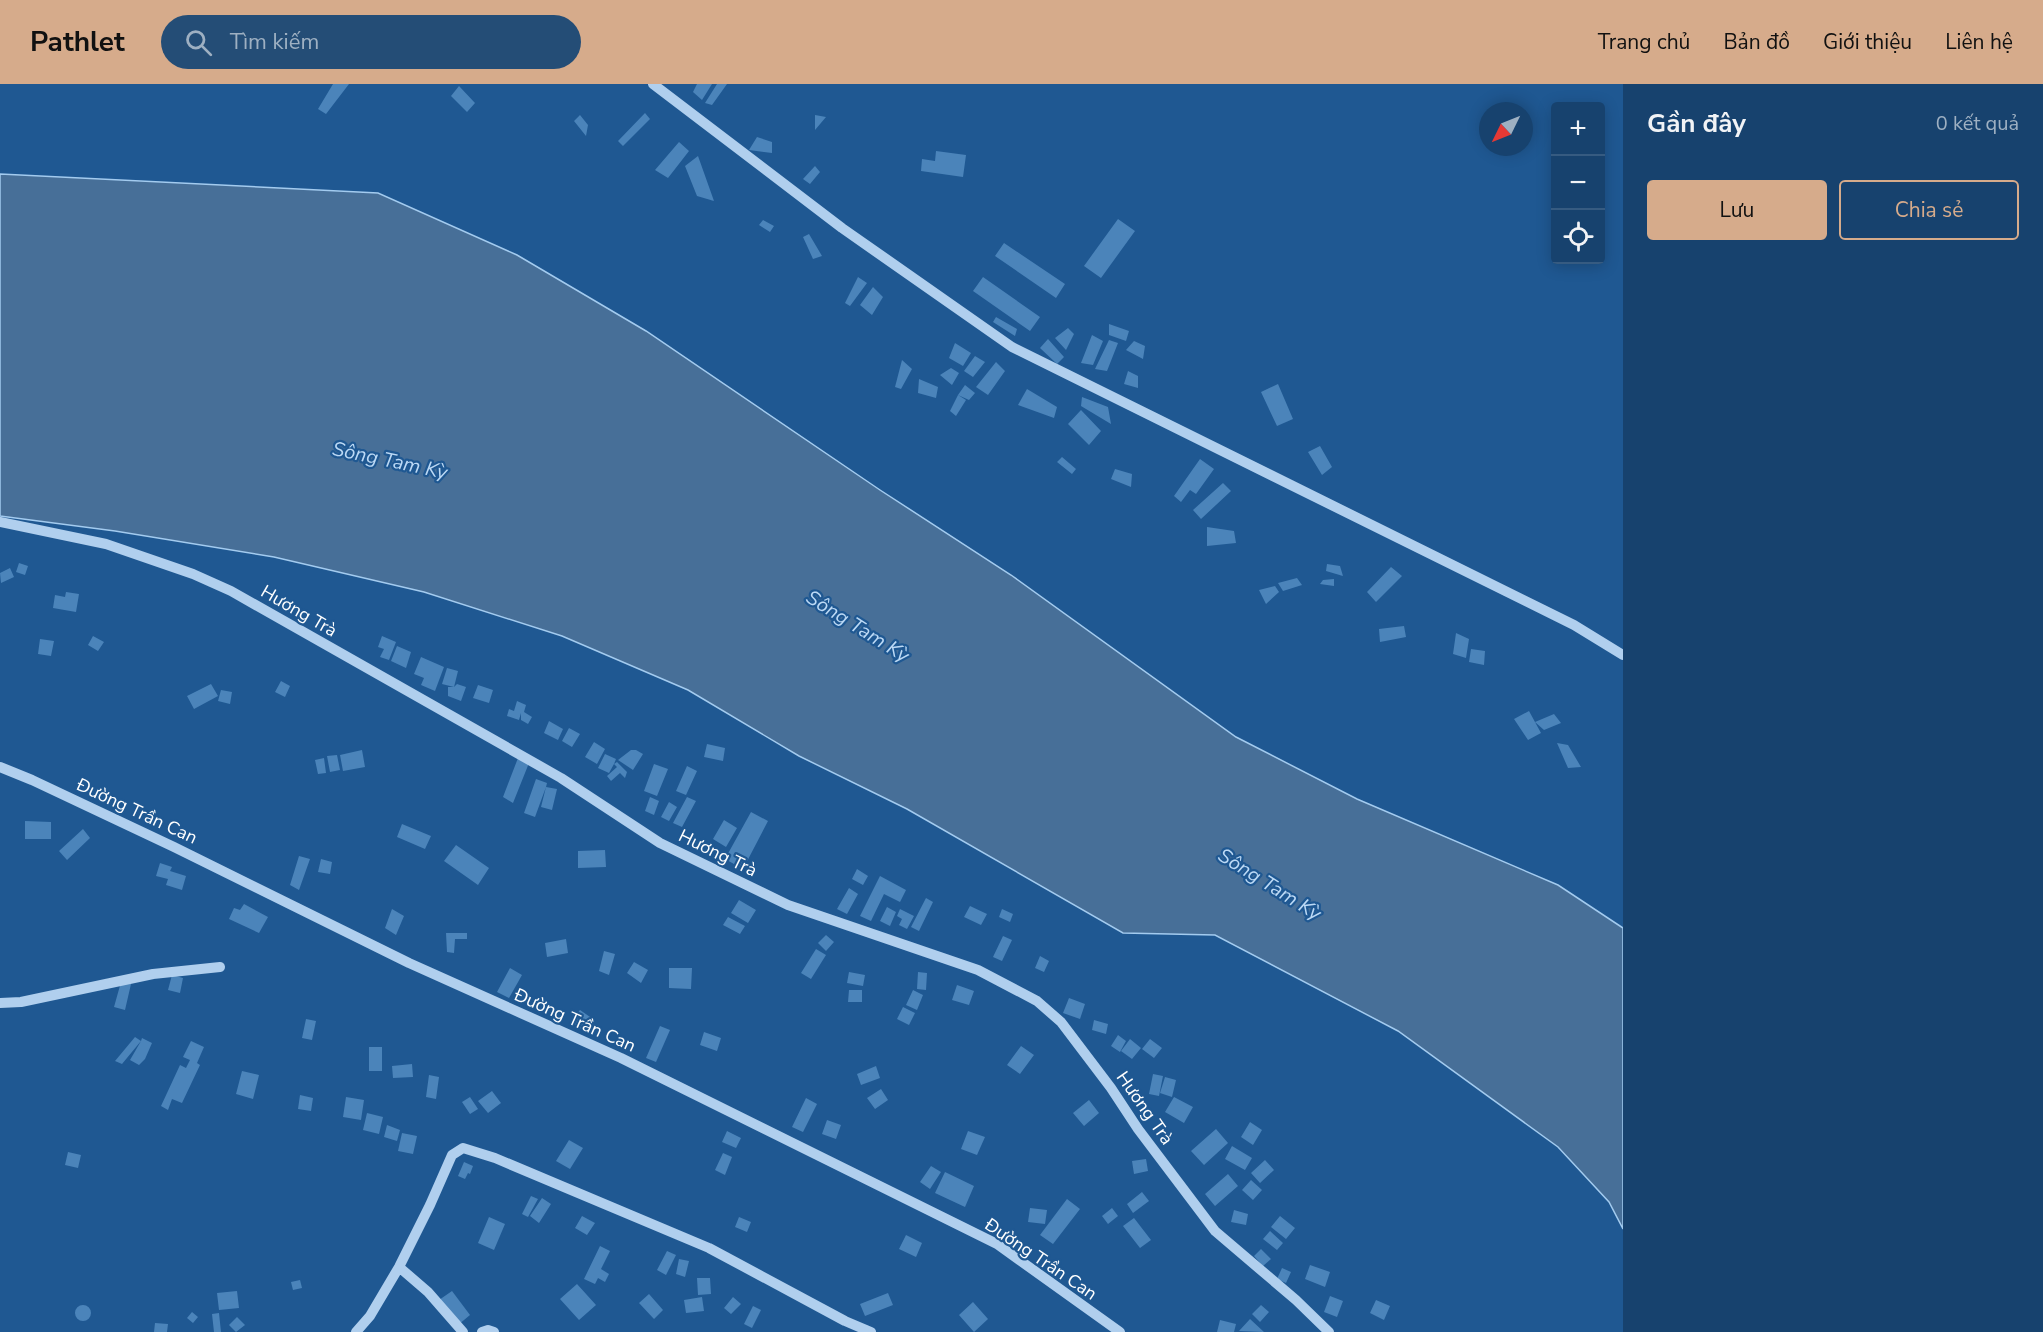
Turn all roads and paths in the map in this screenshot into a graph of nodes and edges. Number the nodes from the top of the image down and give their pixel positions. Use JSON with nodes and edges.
{"nodes":[{"id":1,"x":653,"y":84,"type":"edge"},
{"id":2,"x":0,"y":522,"type":"edge"},
{"id":3,"x":1623,"y":655,"type":"edge"},
{"id":4,"x":0,"y":767,"type":"edge"},
{"id":5,"x":220,"y":967,"type":"dead end"},
{"id":6,"x":0,"y":1004,"type":"edge"},
{"id":7,"x":399,"y":1267,"type":"junction"},
{"id":8,"x":356,"y":1332,"type":"edge"},
{"id":9,"x":464,"y":1332,"type":"edge"},
{"id":10,"x":482,"y":1332,"type":"edge"},
{"id":11,"x":494,"y":1332,"type":"edge"},
{"id":12,"x":871,"y":1332,"type":"edge"},
{"id":13,"x":1120,"y":1332,"type":"edge"},
{"id":14,"x":1329,"y":1332,"type":"edge"}],
"edges":[{"from":1,"to":3,"type":"street"},
{"from":2,"to":14,"type":"street","name":"Hương Trà"},
{"from":4,"to":13,"type":"street","name":"Đường Trần Can"},
{"from":5,"to":6,"type":"street"},
{"from":7,"to":8,"type":"street"},
{"from":7,"to":9,"type":"street"},
{"from":7,"to":12,"type":"street"},
{"from":10,"to":11,"type":"street"}]}
